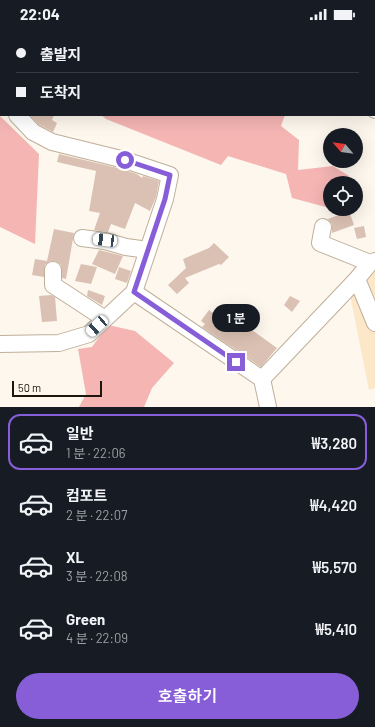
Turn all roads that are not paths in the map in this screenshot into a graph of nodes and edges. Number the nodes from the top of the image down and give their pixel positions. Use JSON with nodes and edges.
{"nodes":[{"id":1,"x":18,"y":116,"type":"edge"},
{"id":2,"x":323,"y":227,"type":"dead end"},
{"id":3,"x":82,"y":238,"type":"dead end"},
{"id":4,"x":148,"y":250,"type":"junction"},
{"id":5,"x":373,"y":262,"type":"edge"},
{"id":6,"x":53,"y":270,"type":"dead end"},
{"id":7,"x":358,"y":279,"type":"junction"},
{"id":8,"x":134,"y":292,"type":"junction"},
{"id":9,"x":105,"y":319,"type":"junction"},
{"id":10,"x":375,"y":323,"type":"edge"},
{"id":11,"x":0,"y":344,"type":"edge"},
{"id":12,"x":262,"y":379,"type":"junction"},
{"id":13,"x":268,"y":407,"type":"edge"}],
"edges":[{"from":1,"to":4,"type":"street"},
{"from":2,"to":5,"type":"street"},
{"from":3,"to":4,"type":"street"},
{"from":4,"to":8,"type":"street"},
{"from":5,"to":7,"type":"street"},
{"from":6,"to":9,"type":"street"},
{"from":7,"to":10,"type":"street"},
{"from":7,"to":12,"type":"street"},
{"from":8,"to":9,"type":"street"},
{"from":8,"to":12,"type":"street"},
{"from":9,"to":11,"type":"street"},
{"from":12,"to":13,"type":"street"}]}
